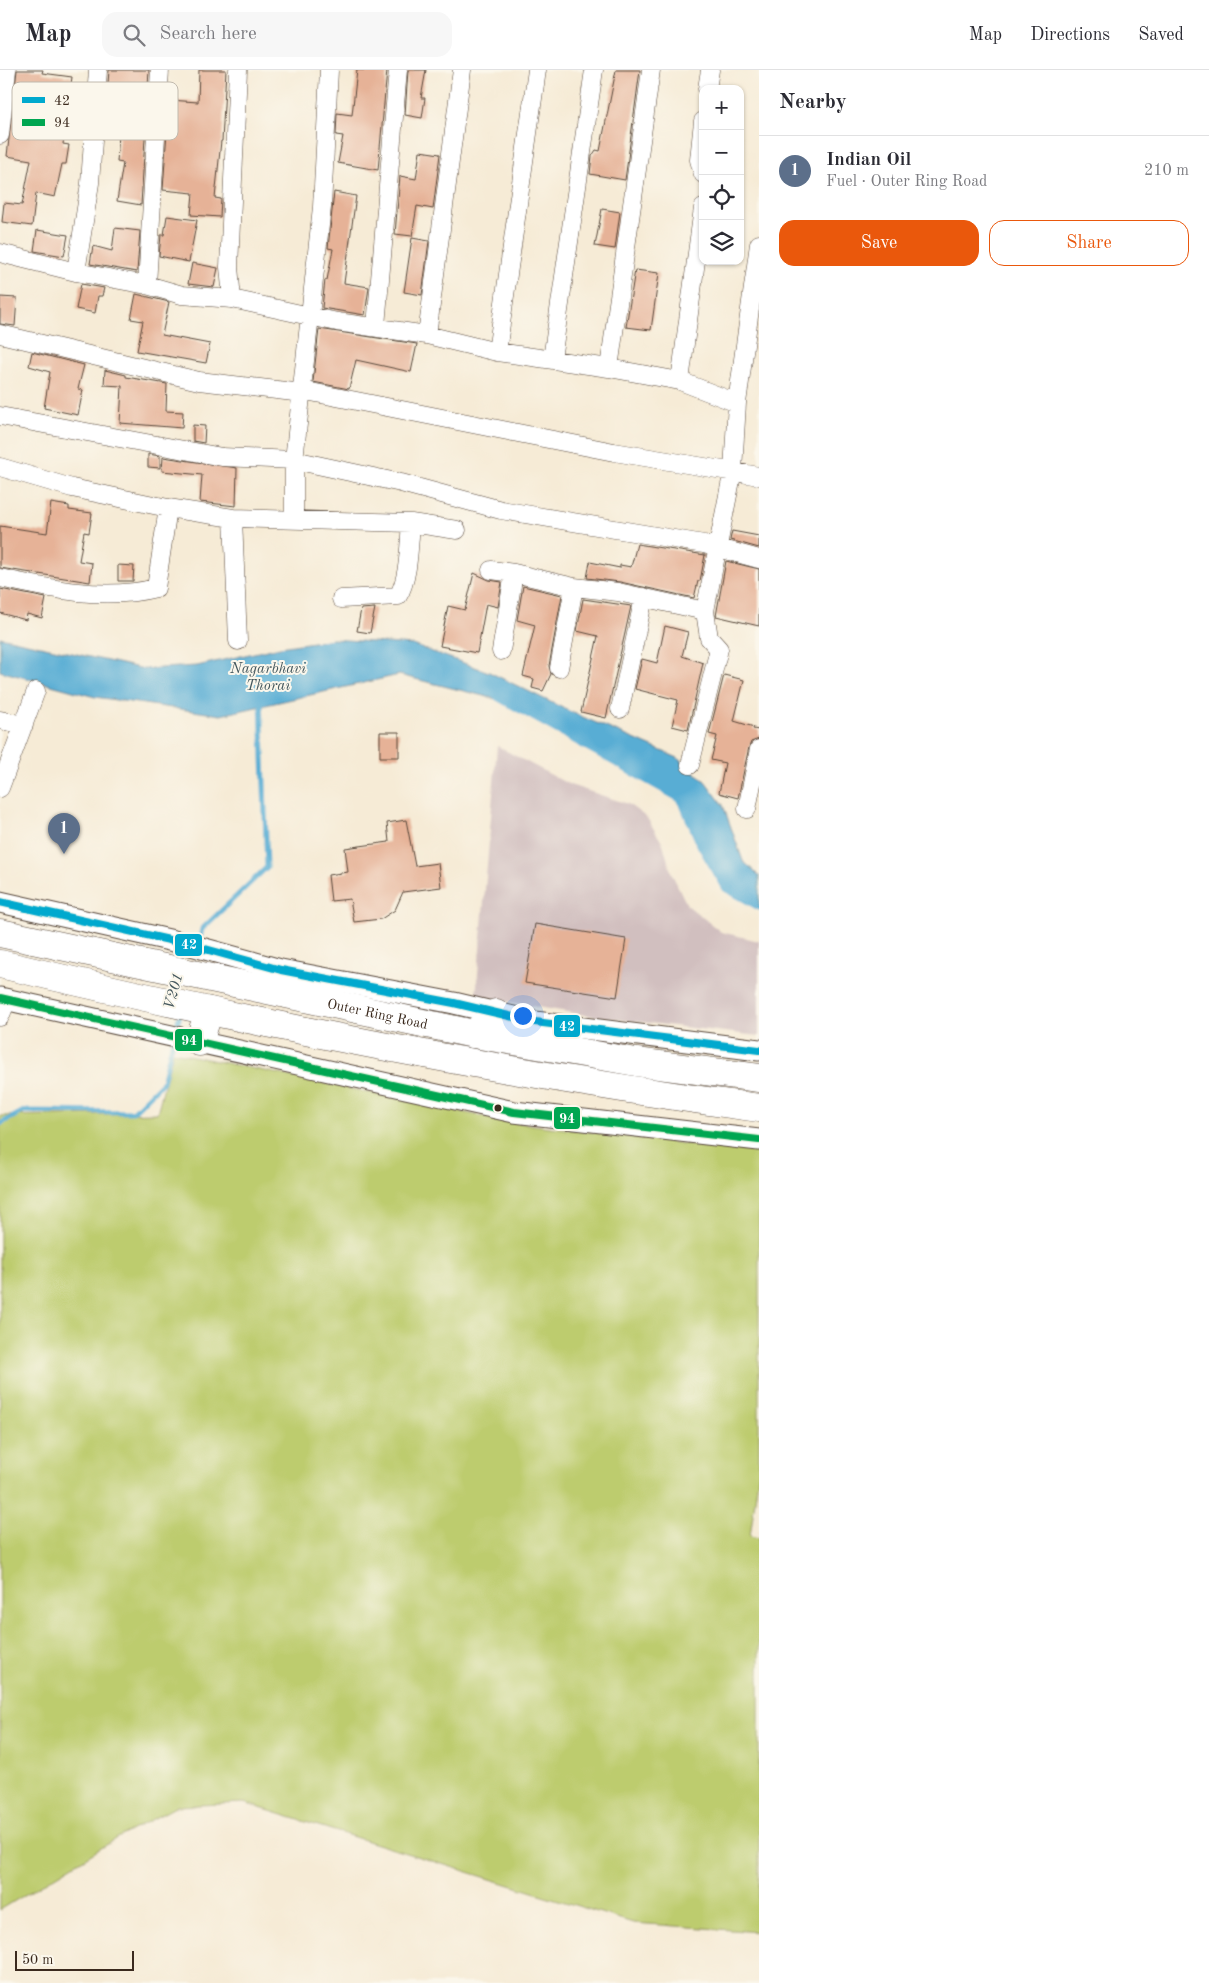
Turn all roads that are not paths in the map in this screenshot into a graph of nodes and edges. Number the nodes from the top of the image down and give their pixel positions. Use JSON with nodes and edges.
{"nodes":[{"id":1,"x":7,"y":70,"type":"edge"},
{"id":2,"x":238,"y":70,"type":"edge"},
{"id":3,"x":329,"y":70,"type":"edge"},
{"id":4,"x":398,"y":70,"type":"edge"},
{"id":5,"x":462,"y":70,"type":"edge"},
{"id":6,"x":537,"y":70,"type":"edge"},
{"id":7,"x":594,"y":70,"type":"edge"},
{"id":8,"x":651,"y":70,"type":"edge"},
{"id":9,"x":710,"y":70,"type":"edge"},
{"id":10,"x":708,"y":85,"type":"edge"},
{"id":11,"x":0,"y":135,"type":"edge"},
{"id":12,"x":93,"y":140,"type":"edge"},
{"id":13,"x":156,"y":140,"type":"edge"},
{"id":14,"x":701,"y":220,"type":"edge"},
{"id":15,"x":759,"y":244,"type":"edge"},
{"id":16,"x":0,"y":252,"type":"edge"},
{"id":17,"x":76,"y":272,"type":"junction"},
{"id":18,"x":147,"y":285,"type":"junction"},
{"id":19,"x":232,"y":299,"type":"junction"},
{"id":20,"x":312,"y":316,"type":"junction"},
{"id":21,"x":376,"y":326,"type":"junction"},
{"id":22,"x":0,"y":334,"type":"edge"},
{"id":23,"x":427,"y":335,"type":"junction"},
{"id":24,"x":496,"y":352,"type":"junction"},
{"id":25,"x":552,"y":359,"type":"junction"},
{"id":26,"x":609,"y":368,"type":"junction"},
{"id":27,"x":680,"y":381,"type":"junction"},
{"id":28,"x":301,"y":390,"type":"junction"},
{"id":29,"x":737,"y":403,"type":"junction"},
{"id":30,"x":0,"y":416,"type":"edge"},
{"id":31,"x":294,"y":460,"type":"junction"},
{"id":32,"x":0,"y":466,"type":"edge"},
{"id":33,"x":733,"y":470,"type":"junction"},
{"id":34,"x":759,"y":476,"type":"edge"},
{"id":35,"x":168,"y":508,"type":"junction"},
{"id":36,"x":233,"y":518,"type":"junction"},
{"id":37,"x":294,"y":518,"type":"junction"},
{"id":38,"x":411,"y":523,"type":"junction"},
{"id":39,"x":456,"y":530,"type":"dead end"},
{"id":40,"x":717,"y":549,"type":"junction"},
{"id":41,"x":759,"y":559,"type":"edge"},
{"id":42,"x":491,"y":570,"type":"dead end"},
{"id":43,"x":514,"y":573,"type":"junction"},
{"id":44,"x":0,"y":578,"type":"edge"},
{"id":45,"x":574,"y":587,"type":"junction"},
{"id":46,"x":644,"y":597,"type":"junction"},
{"id":47,"x":341,"y":599,"type":"dead end"},
{"id":48,"x":705,"y":611,"type":"junction"},
{"id":49,"x":238,"y":641,"type":"dead end"},
{"id":50,"x":502,"y":651,"type":"dead end"},
{"id":51,"x":559,"y":668,"type":"dead end"},
{"id":52,"x":36,"y":691,"type":"dead end"},
{"id":53,"x":620,"y":709,"type":"dead end"},
{"id":54,"x":0,"y":720,"type":"edge"},
{"id":55,"x":24,"y":725,"type":"junction"},
{"id":56,"x":759,"y":749,"type":"edge"},
{"id":57,"x":690,"y":765,"type":"dead end"},
{"id":58,"x":0,"y":788,"type":"edge"},
{"id":59,"x":747,"y":809,"type":"dead end"},
{"id":60,"x":0,"y":902,"type":"edge"},
{"id":61,"x":0,"y":934,"type":"edge"},
{"id":62,"x":0,"y":964,"type":"edge"},
{"id":63,"x":2,"y":1005,"type":"edge"},
{"id":64,"x":191,"y":1007,"type":"junction"},
{"id":65,"x":496,"y":1012,"type":"junction"},
{"id":66,"x":474,"y":1034,"type":"junction"},
{"id":67,"x":192,"y":1041,"type":"junction"},
{"id":68,"x":759,"y":1050,"type":"edge"},
{"id":69,"x":759,"y":1078,"type":"edge"},
{"id":70,"x":759,"y":1108,"type":"edge"},
{"id":71,"x":759,"y":1140,"type":"edge"}],
"edges":[{"from":1,"to":11,"type":"street"},
{"from":2,"to":19,"type":"street"},
{"from":3,"to":20,"type":"street"},
{"from":4,"to":21,"type":"street"},
{"from":5,"to":23,"type":"street"},
{"from":6,"to":24,"type":"street"},
{"from":7,"to":25,"type":"street"},
{"from":8,"to":26,"type":"street"},
{"from":9,"to":10,"type":"street"},
{"from":12,"to":17,"type":"street"},
{"from":13,"to":18,"type":"street"},
{"from":14,"to":27,"type":"street"},
{"from":15,"to":29,"type":"street"},
{"from":16,"to":17,"type":"street"},
{"from":17,"to":18,"type":"street"},
{"from":18,"to":19,"type":"street"},
{"from":19,"to":20,"type":"street"},
{"from":20,"to":21,"type":"street"},
{"from":20,"to":28,"type":"street"},
{"from":21,"to":23,"type":"street"},
{"from":22,"to":28,"type":"street"},
{"from":23,"to":24,"type":"street"},
{"from":24,"to":25,"type":"street"},
{"from":25,"to":26,"type":"street"},
{"from":26,"to":27,"type":"street"},
{"from":27,"to":29,"type":"street"},
{"from":28,"to":31,"type":"street"},
{"from":28,"to":33,"type":"street"},
{"from":29,"to":33,"type":"street"},
{"from":30,"to":31,"type":"street"},
{"from":31,"to":37,"type":"street"},
{"from":31,"to":40,"type":"street"},
{"from":32,"to":35,"type":"street"},
{"from":33,"to":34,"type":"street"},
{"from":33,"to":40,"type":"street"},
{"from":35,"to":36,"type":"street"},
{"from":35,"to":44,"type":"street"},
{"from":36,"to":37,"type":"street"},
{"from":36,"to":49,"type":"street"},
{"from":37,"to":38,"type":"street"},
{"from":38,"to":39,"type":"street"},
{"from":38,"to":47,"type":"street"},
{"from":40,"to":41,"type":"street"},
{"from":40,"to":48,"type":"street"},
{"from":42,"to":43,"type":"street"},
{"from":43,"to":45,"type":"street"},
{"from":43,"to":50,"type":"street"},
{"from":45,"to":46,"type":"street"},
{"from":45,"to":51,"type":"street"},
{"from":46,"to":48,"type":"street"},
{"from":46,"to":53,"type":"street"},
{"from":48,"to":57,"type":"street"},
{"from":52,"to":55,"type":"street"},
{"from":54,"to":55,"type":"street"},
{"from":55,"to":58,"type":"street"},
{"from":56,"to":59,"type":"street"},
{"from":60,"to":65,"type":"street"},
{"from":61,"to":66,"type":"highway","name":"Outer Ring Road"},
{"from":62,"to":64,"type":"highway"},
{"from":63,"to":67,"type":"street"},
{"from":64,"to":67,"type":"highway"},
{"from":64,"to":70,"type":"highway"},
{"from":65,"to":66,"type":"highway"},
{"from":65,"to":68,"type":"street"},
{"from":66,"to":69,"type":"highway","name":"Outer Ring Road"},
{"from":67,"to":71,"type":"street"}]}
